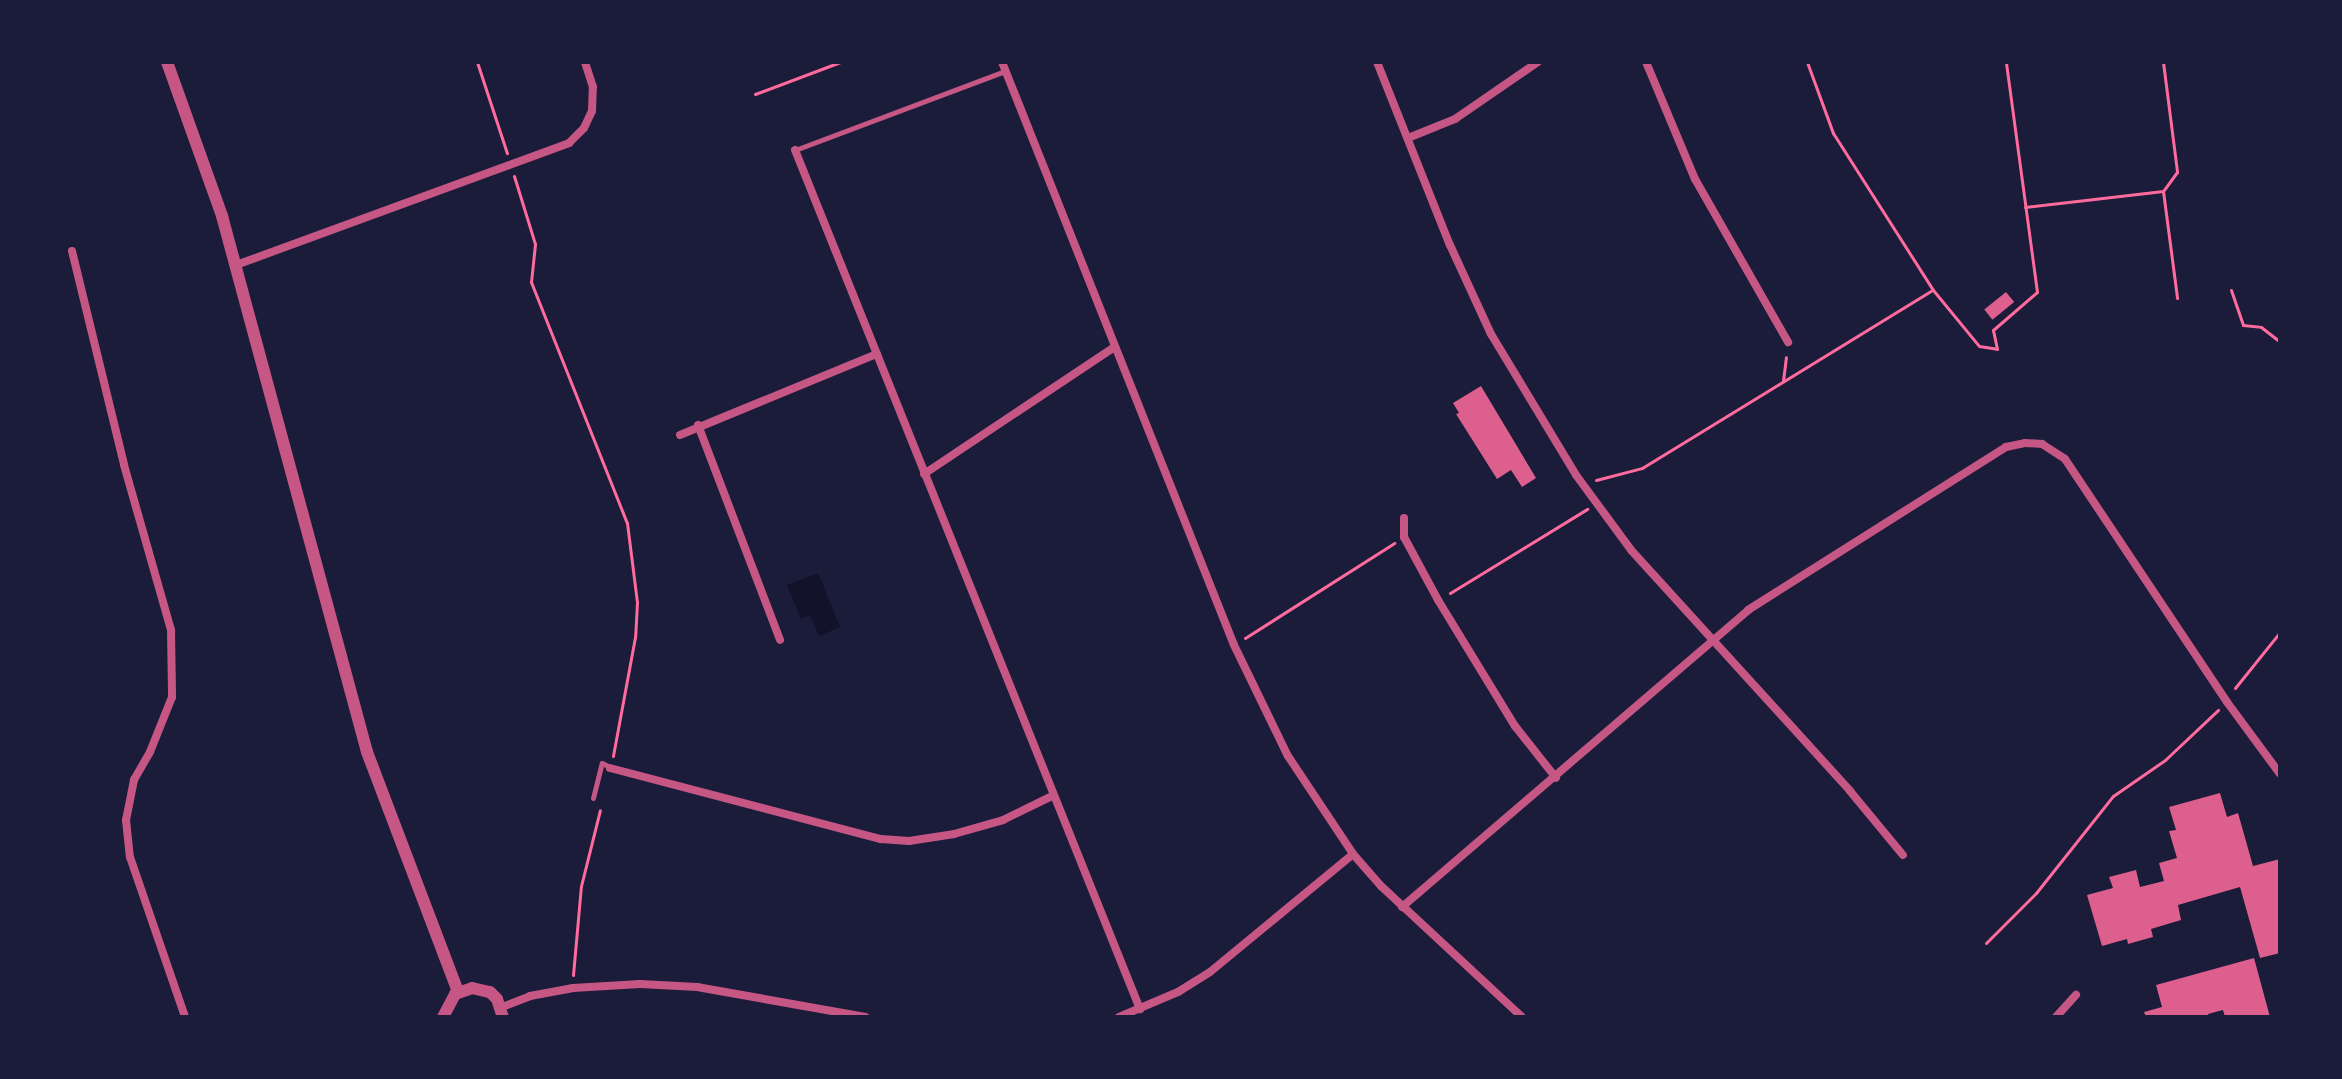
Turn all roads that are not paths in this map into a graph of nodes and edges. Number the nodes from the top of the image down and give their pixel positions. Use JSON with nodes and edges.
{"nodes":[{"id":1,"x":167,"y":62,"type":"edge"},
{"id":2,"x":585,"y":62,"type":"edge"},
{"id":3,"x":1377,"y":62,"type":"edge"},
{"id":4,"x":1538,"y":62,"type":"edge"},
{"id":5,"x":1646,"y":62,"type":"edge"},
{"id":6,"x":1003,"y":66,"type":"edge"},
{"id":7,"x":1408,"y":138,"type":"junction"},
{"id":8,"x":795,"y":150,"type":"joint"},
{"id":9,"x":72,"y":251,"type":"dead end"},
{"id":10,"x":236,"y":265,"type":"junction"},
{"id":11,"x":1788,"y":342,"type":"road end"},
{"id":12,"x":1113,"y":348,"type":"junction"},
{"id":13,"x":877,"y":354,"type":"junction"},
{"id":14,"x":698,"y":425,"type":"junction"},
{"id":15,"x":680,"y":435,"type":"dead end"},
{"id":16,"x":924,"y":474,"type":"junction"},
{"id":17,"x":1404,"y":518,"type":"dead end"},
{"id":18,"x":780,"y":640,"type":"dead end"},
{"id":19,"x":1712,"y":641,"type":"junction"},
{"id":20,"x":610,"y":768,"type":"joint"},
{"id":21,"x":2280,"y":774,"type":"edge"},
{"id":22,"x":1556,"y":778,"type":"junction"},
{"id":23,"x":1052,"y":796,"type":"junction"},
{"id":24,"x":593,"y":798,"type":"dead end"},
{"id":25,"x":1353,"y":854,"type":"junction"},
{"id":26,"x":1903,"y":855,"type":"dead end"},
{"id":27,"x":1402,"y":907,"type":"junction"},
{"id":28,"x":458,"y":992,"type":"junction"},
{"id":29,"x":2076,"y":995,"type":"dead end"},
{"id":30,"x":1140,"y":1009,"type":"junction"},
{"id":31,"x":502,"y":1012,"type":"edge"},
{"id":32,"x":185,"y":1017,"type":"edge"},
{"id":33,"x":443,"y":1017,"type":"edge"},
{"id":34,"x":865,"y":1017,"type":"edge"},
{"id":35,"x":1119,"y":1017,"type":"edge"},
{"id":36,"x":1522,"y":1017,"type":"edge"},
{"id":37,"x":2056,"y":1017,"type":"edge"}],
"edges":[{"from":1,"to":10,"type":"street"},
{"from":2,"to":10,"type":"street"},
{"from":3,"to":7,"type":"street"},
{"from":4,"to":7,"type":"street"},
{"from":5,"to":11,"type":"street"},
{"from":6,"to":8,"type":"lane"},
{"from":6,"to":12,"type":"street"},
{"from":7,"to":19,"type":"street"},
{"from":8,"to":13,"type":"street"},
{"from":9,"to":32,"type":"street"},
{"from":10,"to":28,"type":"street"},
{"from":12,"to":16,"type":"street"},
{"from":12,"to":25,"type":"street"},
{"from":13,"to":14,"type":"street"},
{"from":13,"to":16,"type":"street"},
{"from":14,"to":15,"type":"street"},
{"from":14,"to":18,"type":"street"},
{"from":16,"to":23,"type":"street"},
{"from":17,"to":22,"type":"street"},
{"from":19,"to":21,"type":"street"},
{"from":19,"to":22,"type":"street"},
{"from":19,"to":26,"type":"street"},
{"from":20,"to":23,"type":"street"},
{"from":20,"to":24,"type":"lane"},
{"from":22,"to":27,"type":"street"},
{"from":23,"to":30,"type":"street"},
{"from":25,"to":27,"type":"street"},
{"from":25,"to":30,"type":"street"},
{"from":27,"to":36,"type":"street"},
{"from":28,"to":31,"type":"street"},
{"from":28,"to":33,"type":"street"},
{"from":29,"to":37,"type":"street"},
{"from":30,"to":35,"type":"street"},
{"from":31,"to":34,"type":"street"}]}
